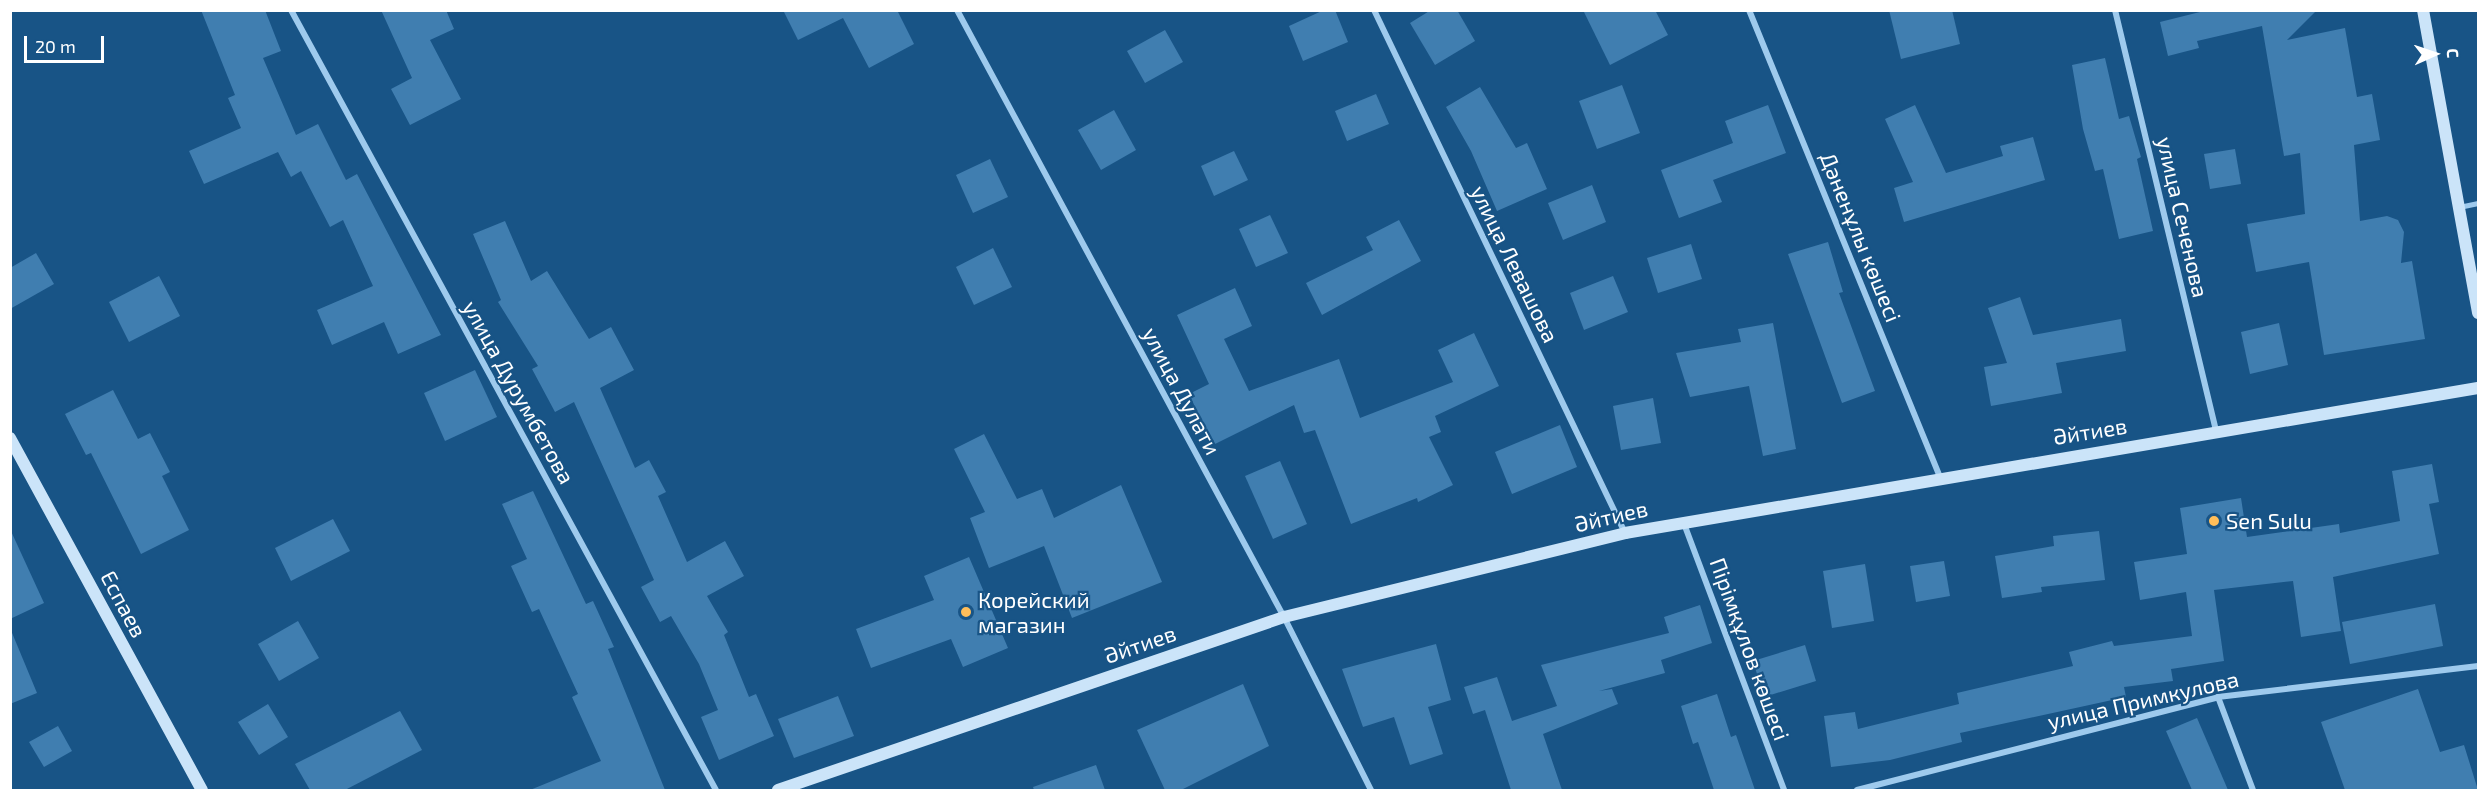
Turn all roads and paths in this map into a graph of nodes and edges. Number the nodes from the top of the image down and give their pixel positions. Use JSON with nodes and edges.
{"nodes":[{"id":1,"x":291,"y":10,"type":"edge"},
{"id":2,"x":957,"y":10,"type":"edge"},
{"id":3,"x":1374,"y":10,"type":"edge"},
{"id":4,"x":1749,"y":10,"type":"edge"},
{"id":5,"x":2115,"y":10,"type":"edge"},
{"id":6,"x":2423,"y":10,"type":"edge"},
{"id":7,"x":2478,"y":203,"type":"edge"},
{"id":8,"x":2459,"y":207,"type":"junction"},
{"id":9,"x":2478,"y":313,"type":"edge"},
{"id":10,"x":2478,"y":388,"type":"edge"},
{"id":11,"x":2216,"y":431,"type":"junction"},
{"id":12,"x":10,"y":438,"type":"edge"},
{"id":13,"x":1941,"y":477,"type":"junction"},
{"id":14,"x":1683,"y":521,"type":"junction"},
{"id":15,"x":1625,"y":533,"type":"junction"},
{"id":16,"x":1284,"y":617,"type":"junction"},
{"id":17,"x":2478,"y":666,"type":"edge"},
{"id":18,"x":2218,"y":697,"type":"junction"},
{"id":19,"x":202,"y":790,"type":"edge"},
{"id":20,"x":716,"y":790,"type":"edge"},
{"id":21,"x":778,"y":790,"type":"edge"},
{"id":22,"x":1371,"y":790,"type":"edge"},
{"id":23,"x":1784,"y":790,"type":"edge"},
{"id":24,"x":1857,"y":790,"type":"edge"},
{"id":25,"x":2253,"y":790,"type":"edge"}],
"edges":[{"from":1,"to":20,"type":"street","name":"улица Дурумбетова"},
{"from":2,"to":16,"type":"street","name":"улица Дулати"},
{"from":3,"to":15,"type":"street","name":"улица Левашова"},
{"from":4,"to":13,"type":"street","name":"Дәненұлы көшесі"},
{"from":5,"to":11,"type":"street","name":"улица Сеченова"},
{"from":6,"to":8,"type":"street"},
{"from":7,"to":8,"type":"lane"},
{"from":8,"to":9,"type":"street"},
{"from":10,"to":11,"type":"street","name":"Әйтиев"},
{"from":11,"to":13,"type":"street","name":"Әйтиев"},
{"from":12,"to":19,"type":"street","name":"Еспаев"},
{"from":13,"to":14,"type":"street","name":"Әйтиев"},
{"from":14,"to":15,"type":"street","name":"Әйтиев"},
{"from":14,"to":23,"type":"street","name":"Пірімқұлов көшесі"},
{"from":15,"to":16,"type":"street","name":"Әйтиев"},
{"from":16,"to":21,"type":"street","name":"Әйтиев"},
{"from":16,"to":22,"type":"street","name":"улица Дулати"},
{"from":17,"to":18,"type":"street","name":"улица Примкулова"},
{"from":18,"to":24,"type":"street","name":"улица Примкулова"},
{"from":18,"to":25,"type":"street"}]}
